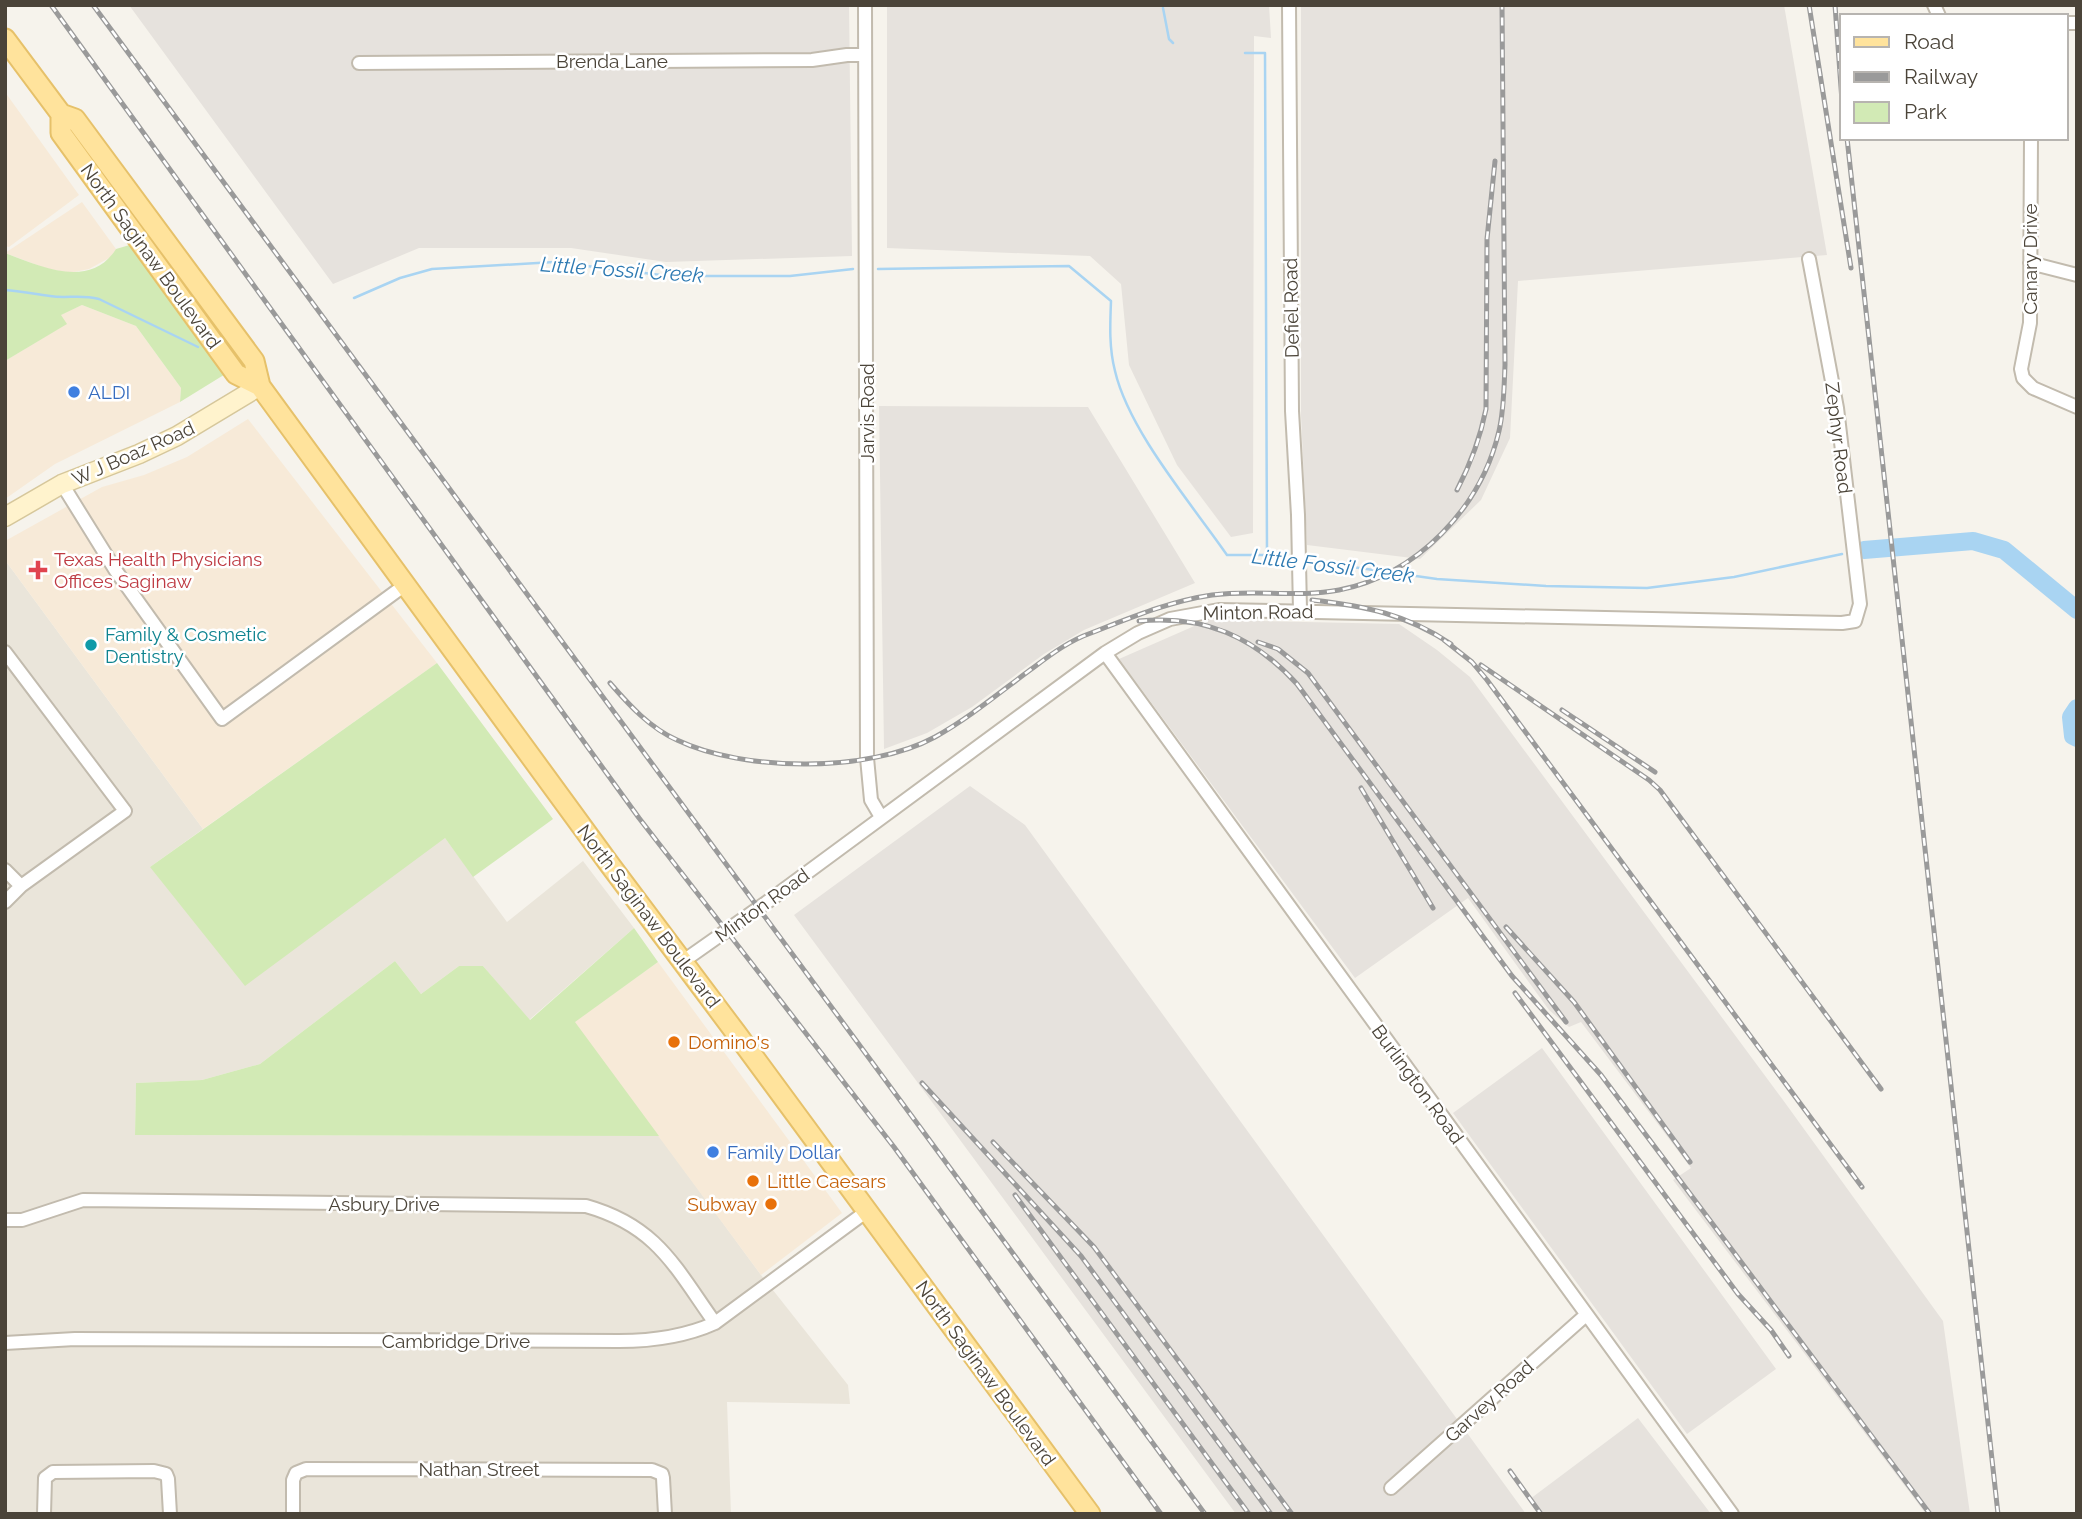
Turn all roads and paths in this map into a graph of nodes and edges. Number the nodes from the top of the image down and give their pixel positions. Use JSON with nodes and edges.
{"nodes":[{"id":1,"x":865,"y":5,"type":"edge"},
{"id":2,"x":1289,"y":5,"type":"edge"},
{"id":3,"x":5,"y":39,"type":"edge"},
{"id":4,"x":865,"y":55,"type":"junction"},
{"id":5,"x":359,"y":63,"type":"dead end"},
{"id":6,"x":2031,"y":140,"type":"edge"},
{"id":7,"x":1810,"y":259,"type":"dead end"},
{"id":8,"x":2030,"y":263,"type":"junction"},
{"id":9,"x":2077,"y":275,"type":"edge"},
{"id":10,"x":260,"y":386,"type":"junction"},
{"id":11,"x":2077,"y":407,"type":"edge"},
{"id":12,"x":62,"y":484,"type":"junction"},
{"id":13,"x":5,"y":517,"type":"edge"},
{"id":14,"x":405,"y":585,"type":"junction"},
{"id":15,"x":1300,"y":611,"type":"junction"},
{"id":16,"x":1858,"y":617,"type":"joint"},
{"id":17,"x":5,"y":652,"type":"edge"},
{"id":18,"x":1105,"y":653,"type":"junction"},
{"id":19,"x":881,"y":817,"type":"junction"},
{"id":20,"x":5,"y":870,"type":"edge"},
{"id":21,"x":22,"y":886,"type":"junction"},
{"id":22,"x":5,"y":902,"type":"edge"},
{"id":23,"x":682,"y":962,"type":"junction"},
{"id":24,"x":867,"y":1211,"type":"junction"},
{"id":25,"x":5,"y":1220,"type":"edge"},
{"id":26,"x":1586,"y":1315,"type":"junction"},
{"id":27,"x":715,"y":1323,"type":"junction"},
{"id":28,"x":5,"y":1343,"type":"edge"},
{"id":29,"x":1391,"y":1488,"type":"dead end"},
{"id":30,"x":44,"y":1514,"type":"edge"},
{"id":31,"x":170,"y":1514,"type":"edge"},
{"id":32,"x":293,"y":1514,"type":"edge"},
{"id":33,"x":665,"y":1514,"type":"edge"},
{"id":34,"x":1090,"y":1514,"type":"edge"},
{"id":35,"x":1732,"y":1514,"type":"edge"}],
"edges":[{"from":1,"to":4,"type":"street","name":"Jarvis Road"},
{"from":2,"to":15,"type":"street","name":"Defiel Road"},
{"from":3,"to":10,"type":"main road","name":"North Saginaw Boulevard"},
{"from":4,"to":5,"type":"street","name":"Brenda Lane"},
{"from":4,"to":19,"type":"street","name":"Jarvis Road"},
{"from":6,"to":8,"type":"street","name":"Canary Drive"},
{"from":7,"to":16,"type":"street","name":"Zephyr Road"},
{"from":8,"to":9,"type":"street"},
{"from":8,"to":11,"type":"street","name":"Canary Drive"},
{"from":10,"to":12,"type":"main road","name":"W J Boaz Road"},
{"from":10,"to":14,"type":"main road","name":"North Saginaw Boulevard"},
{"from":12,"to":13,"type":"main road","name":"W J Boaz Road"},
{"from":12,"to":14,"type":"street"},
{"from":14,"to":23,"type":"main road","name":"North Saginaw Boulevard"},
{"from":15,"to":16,"type":"street","name":"Minton Road"},
{"from":15,"to":18,"type":"street","name":"Minton Road"},
{"from":17,"to":21,"type":"street"},
{"from":18,"to":19,"type":"street","name":"Minton Road"},
{"from":18,"to":26,"type":"street","name":"Burlington Road"},
{"from":19,"to":23,"type":"street","name":"Minton Road"},
{"from":20,"to":21,"type":"street"},
{"from":21,"to":22,"type":"street"},
{"from":23,"to":24,"type":"main road","name":"North Saginaw Boulevard"},
{"from":24,"to":27,"type":"street","name":"Cambridge Drive"},
{"from":24,"to":34,"type":"main road","name":"North Saginaw Boulevard"},
{"from":25,"to":27,"type":"street","name":"Asbury Drive"},
{"from":26,"to":29,"type":"street","name":"Garvey Road"},
{"from":26,"to":35,"type":"street","name":"Burlington Road"},
{"from":27,"to":28,"type":"street","name":"Cambridge Drive"},
{"from":30,"to":31,"type":"street"},
{"from":32,"to":33,"type":"street","name":"Nathan Street"}]}
